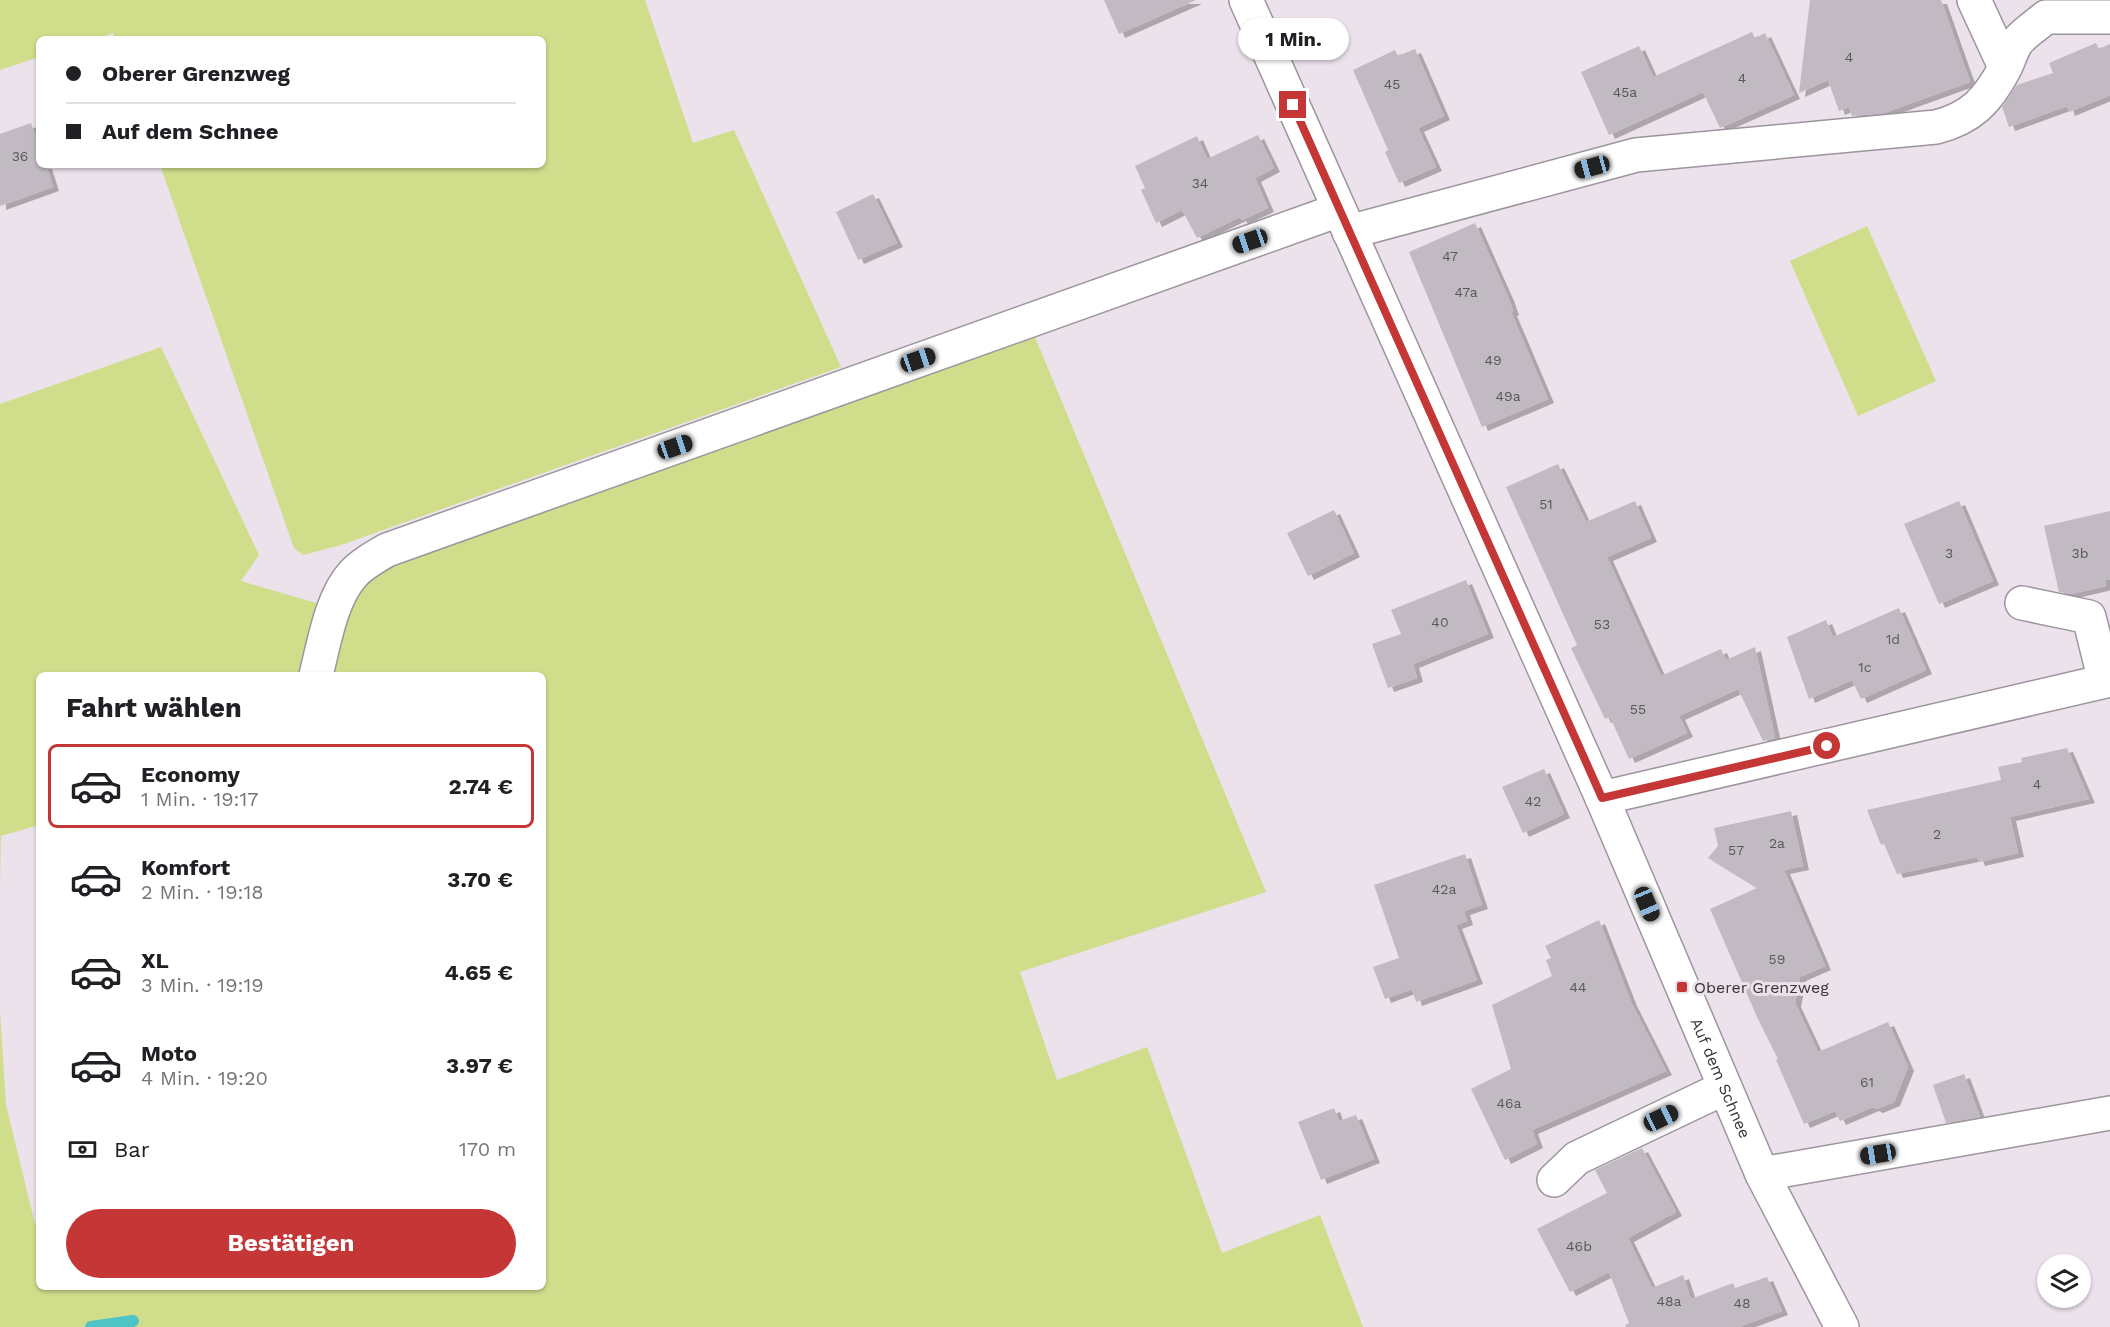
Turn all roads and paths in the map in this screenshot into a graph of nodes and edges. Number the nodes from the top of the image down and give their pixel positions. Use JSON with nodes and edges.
{"nodes":[{"id":1,"x":1246,"y":0,"type":"edge"},
{"id":2,"x":1974,"y":0,"type":"edge"},
{"id":3,"x":2110,"y":17,"type":"edge"},
{"id":4,"x":2005,"y":67,"type":"junction"},
{"id":5,"x":1344,"y":221,"type":"junction"},
{"id":6,"x":2022,"y":603,"type":"dead end"},
{"id":7,"x":317,"y":672,"type":"edge"},
{"id":8,"x":2108,"y":680,"type":"edge"},
{"id":9,"x":1602,"y":798,"type":"junction"},
{"id":10,"x":1724,"y":1088,"type":"junction"},
{"id":11,"x":2110,"y":1113,"type":"edge"},
{"id":12,"x":1762,"y":1174,"type":"junction"},
{"id":13,"x":1554,"y":1180,"type":"dead end"},
{"id":14,"x":1842,"y":1327,"type":"edge"}],
"edges":[{"from":1,"to":5,"type":"street","name":"Auf dem Schnee"},
{"from":2,"to":4,"type":"street"},
{"from":3,"to":4,"type":"street"},
{"from":4,"to":5,"type":"street"},
{"from":5,"to":7,"type":"street"},
{"from":5,"to":9,"type":"street","name":"Auf dem Schnee"},
{"from":6,"to":8,"type":"street"},
{"from":8,"to":9,"type":"street"},
{"from":9,"to":10,"type":"street","name":"Auf dem Schnee"},
{"from":10,"to":12,"type":"street","name":"Auf dem Schnee"},
{"from":10,"to":13,"type":"street"},
{"from":11,"to":12,"type":"street"},
{"from":12,"to":14,"type":"street","name":"Auf dem Schnee"}]}
